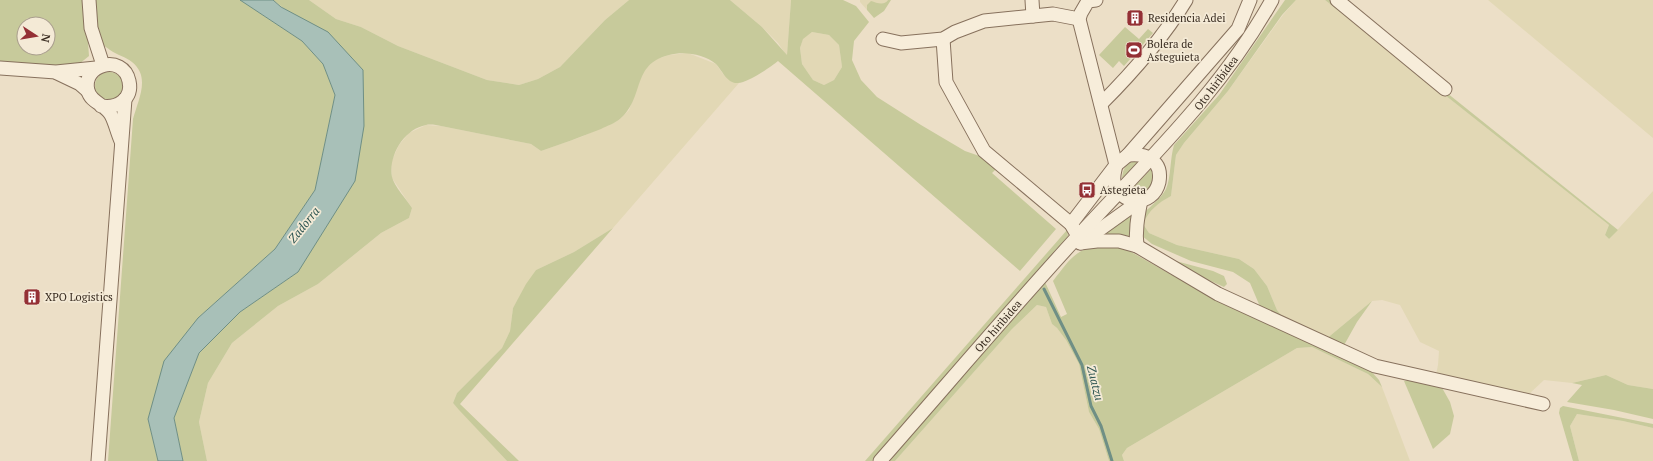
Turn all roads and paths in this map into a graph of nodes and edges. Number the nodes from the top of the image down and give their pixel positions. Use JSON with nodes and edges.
{"nodes":[{"id":1,"x":89,"y":0,"type":"edge"},
{"id":2,"x":1032,"y":0,"type":"edge"},
{"id":3,"x":1096,"y":0,"type":"edge"},
{"id":4,"x":1186,"y":0,"type":"edge"},
{"id":5,"x":1250,"y":0,"type":"edge"},
{"id":6,"x":1272,"y":0,"type":"edge"},
{"id":7,"x":1337,"y":0,"type":"edge"},
{"id":8,"x":1033,"y":16,"type":"junction"},
{"id":9,"x":1079,"y":19,"type":"junction"},
{"id":10,"x":883,"y":39,"type":"dead end"},
{"id":11,"x":943,"y":39,"type":"junction"},
{"id":12,"x":99,"y":66,"type":"junction"},
{"id":13,"x":0,"y":68,"type":"edge"},
{"id":14,"x":56,"y":72,"type":"junction"},
{"id":15,"x":1445,"y":89,"type":"dead end"},
{"id":16,"x":88,"y":91,"type":"junction"},
{"id":17,"x":125,"y":99,"type":"junction"},
{"id":18,"x":1101,"y":104,"type":"junction"},
{"id":19,"x":101,"y":106,"type":"junction"},
{"id":20,"x":122,"y":144,"type":"junction"},
{"id":21,"x":1128,"y":155,"type":"junction"},
{"id":22,"x":1151,"y":159,"type":"junction"},
{"id":23,"x":1116,"y":165,"type":"junction"},
{"id":24,"x":1118,"y":192,"type":"junction"},
{"id":25,"x":1141,"y":200,"type":"junction"},
{"id":26,"x":1072,"y":224,"type":"junction"},
{"id":27,"x":1079,"y":240,"type":"junction"},
{"id":28,"x":1137,"y":246,"type":"junction"},
{"id":29,"x":1543,"y":404,"type":"dead end"},
{"id":30,"x":98,"y":461,"type":"edge"},
{"id":31,"x":880,"y":461,"type":"edge"}],
"edges":[{"from":1,"to":12,"type":"street"},
{"from":2,"to":8,"type":"street"},
{"from":3,"to":9,"type":"street"},
{"from":4,"to":18,"type":"street"},
{"from":5,"to":21,"type":"street","name":"Oto hiribidea"},
{"from":6,"to":22,"type":"street","name":"Oto hiribidea"},
{"from":7,"to":15,"type":"street"},
{"from":8,"to":9,"type":"street"},
{"from":8,"to":11,"type":"street"},
{"from":9,"to":18,"type":"street"},
{"from":10,"to":11,"type":"street"},
{"from":11,"to":26,"type":"street"},
{"from":12,"to":14,"type":"street"},
{"from":12,"to":16,"type":"street"},
{"from":12,"to":17,"type":"street"},
{"from":13,"to":14,"type":"street"},
{"from":14,"to":16,"type":"street"},
{"from":16,"to":19,"type":"street"},
{"from":17,"to":19,"type":"street"},
{"from":17,"to":20,"type":"street"},
{"from":18,"to":23,"type":"street"},
{"from":19,"to":20,"type":"street"},
{"from":20,"to":30,"type":"street"},
{"from":21,"to":22,"type":"street"},
{"from":21,"to":23,"type":"street","name":"Oto hiribidea"},
{"from":22,"to":24,"type":"street","name":"Oto hiribidea"},
{"from":22,"to":25,"type":"street"},
{"from":23,"to":24,"type":"street"},
{"from":23,"to":26,"type":"street","name":"Oto hiribidea"},
{"from":24,"to":25,"type":"street"},
{"from":24,"to":27,"type":"street","name":"Oto hiribidea"},
{"from":25,"to":27,"type":"street"},
{"from":25,"to":28,"type":"street"},
{"from":26,"to":27,"type":"street"},
{"from":27,"to":28,"type":"street"},
{"from":27,"to":31,"type":"street","name":"Oto hiribidea"},
{"from":28,"to":29,"type":"street"}]}
